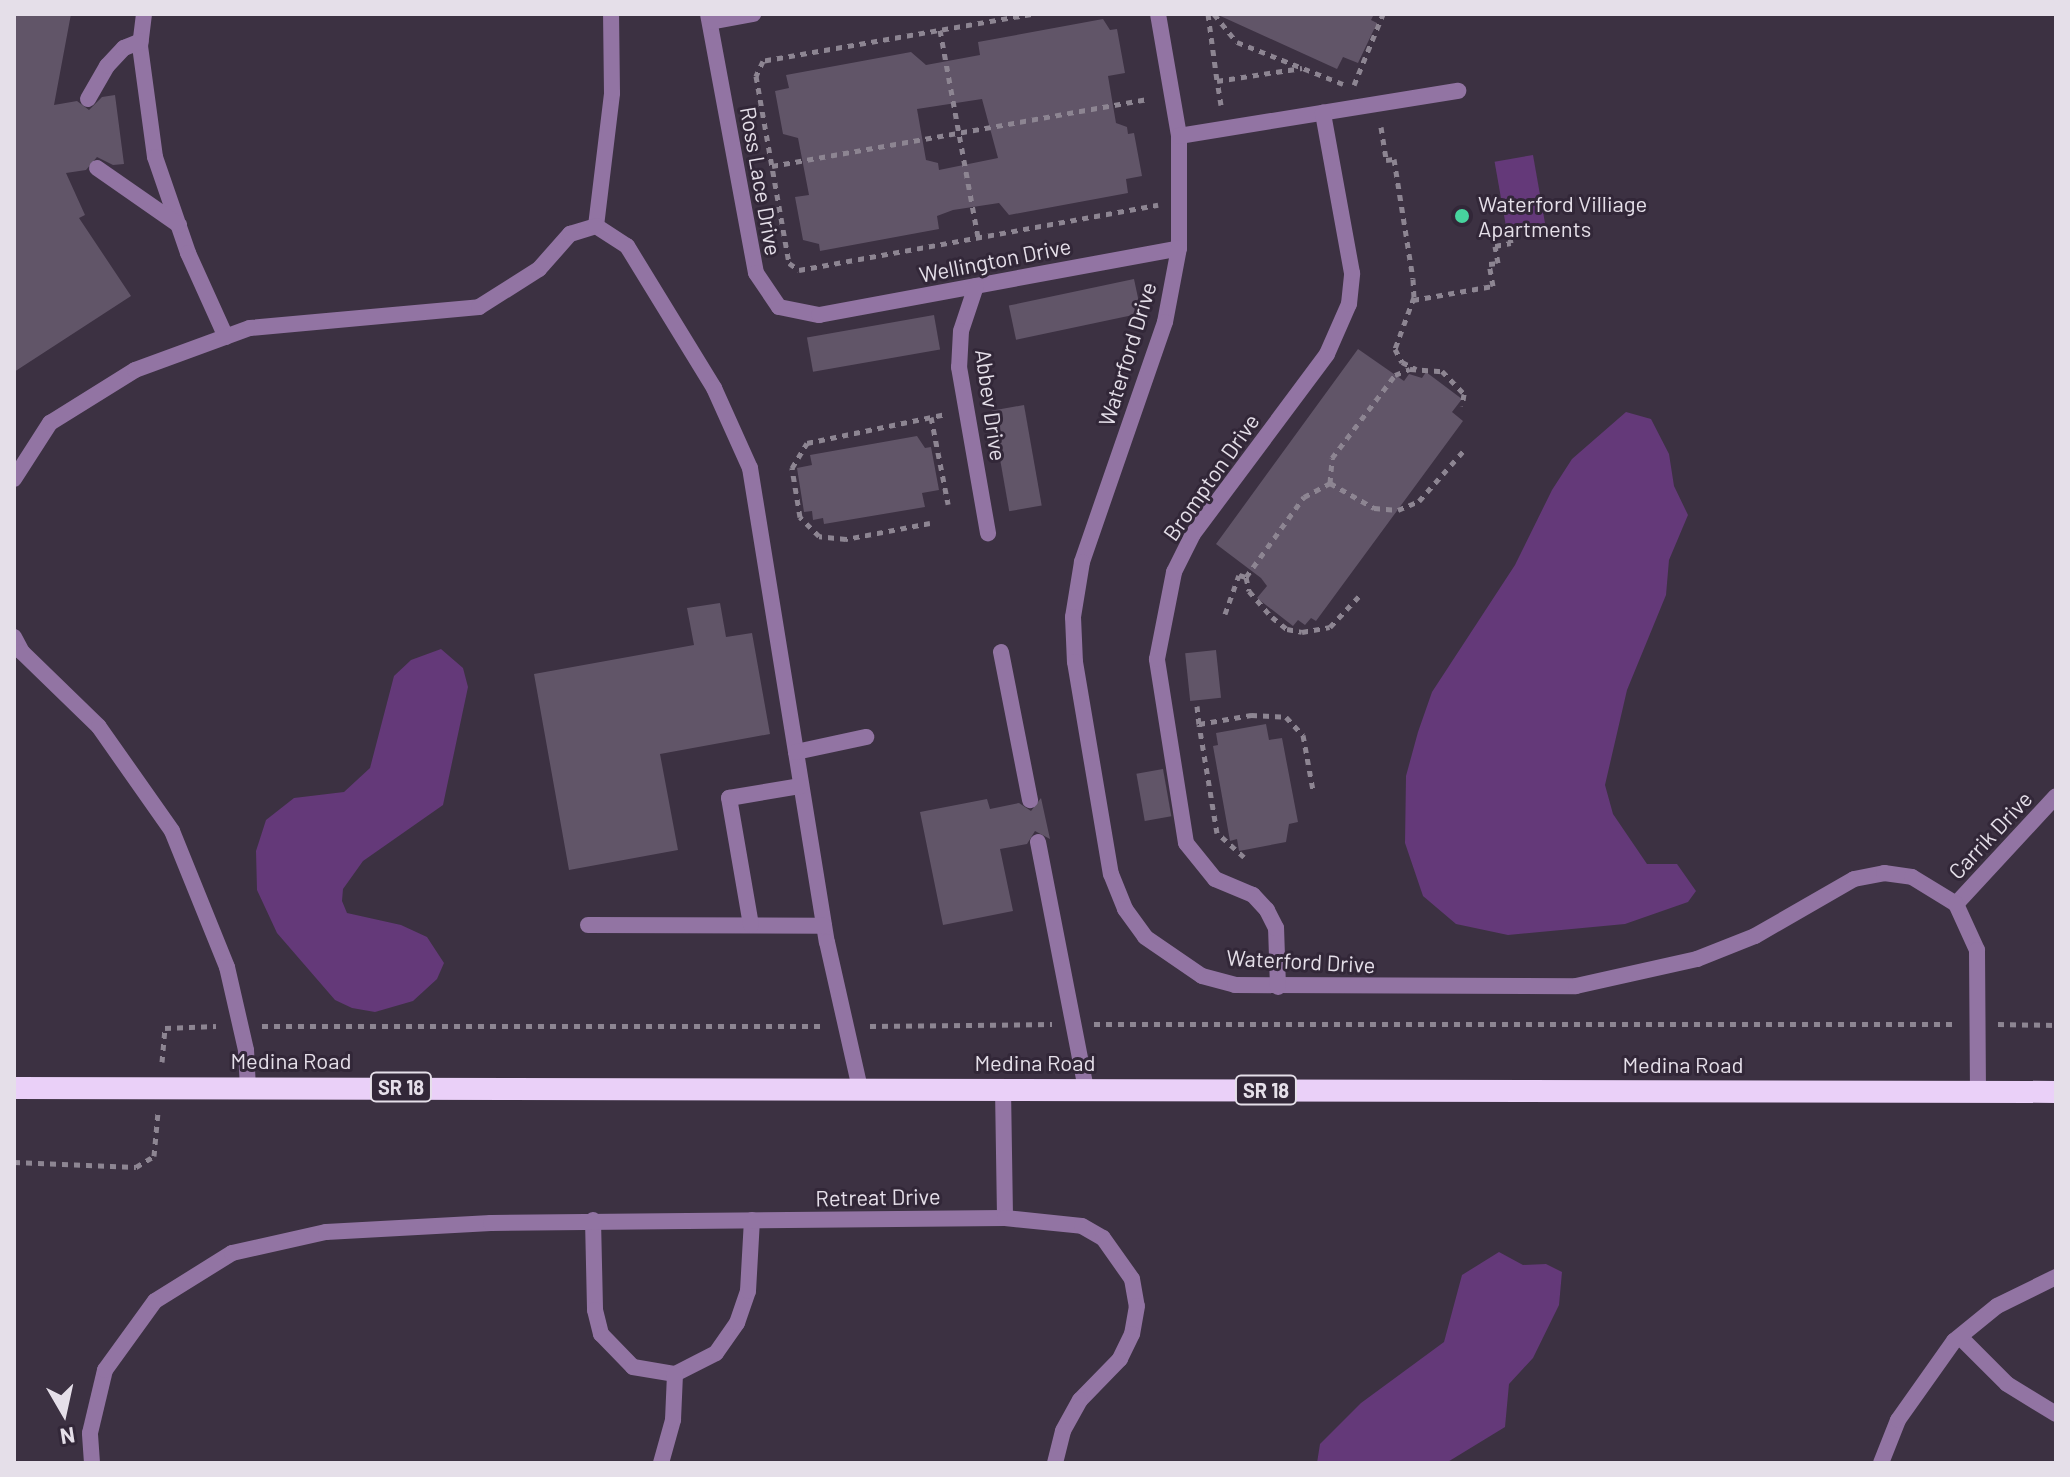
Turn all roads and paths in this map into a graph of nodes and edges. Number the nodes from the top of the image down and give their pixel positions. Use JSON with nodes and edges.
{"nodes":[{"id":1,"x":144,"y":14,"type":"edge"},
{"id":2,"x":611,"y":14,"type":"edge"},
{"id":3,"x":753,"y":14,"type":"edge"},
{"id":4,"x":1031,"y":14,"type":"edge"},
{"id":5,"x":1158,"y":14,"type":"edge"},
{"id":6,"x":1211,"y":14,"type":"edge"},
{"id":7,"x":1383,"y":14,"type":"edge"},
{"id":8,"x":709,"y":18,"type":"edge"},
{"id":9,"x":940,"y":30,"type":"junction"},
{"id":10,"x":141,"y":41,"type":"junction"},
{"id":11,"x":1303,"y":68,"type":"junction"},
{"id":12,"x":1217,"y":81,"type":"junction"},
{"id":13,"x":1458,"y":91,"type":"dead end"},
{"id":14,"x":88,"y":99,"type":"dead end"},
{"id":15,"x":1148,"y":99,"type":"dead end"},
{"id":16,"x":1377,"y":105,"type":"junction"},
{"id":17,"x":1323,"y":113,"type":"junction"},
{"id":18,"x":1224,"y":129,"type":"junction"},
{"id":19,"x":962,"y":132,"type":"junction"},
{"id":20,"x":1179,"y":136,"type":"junction"},
{"id":21,"x":772,"y":166,"type":"junction"},
{"id":22,"x":97,"y":168,"type":"dead end"},
{"id":23,"x":1165,"y":198,"type":"dead end"},
{"id":24,"x":179,"y":225,"type":"junction"},
{"id":25,"x":596,"y":226,"type":"junction"},
{"id":26,"x":1508,"y":228,"type":"dead end"},
{"id":27,"x":978,"y":238,"type":"junction"},
{"id":28,"x":1179,"y":248,"type":"junction"},
{"id":29,"x":976,"y":286,"type":"junction"},
{"id":30,"x":1413,"y":300,"type":"junction"},
{"id":31,"x":819,"y":315,"type":"joint"},
{"id":32,"x":226,"y":337,"type":"junction"},
{"id":33,"x":1416,"y":369,"type":"junction"},
{"id":34,"x":1462,"y":406,"type":"dead end"},
{"id":35,"x":967,"y":410,"type":"junction"},
{"id":36,"x":931,"y":417,"type":"junction"},
{"id":37,"x":1466,"y":448,"type":"dead end"},
{"id":38,"x":14,"y":479,"type":"edge"},
{"id":39,"x":1330,"y":483,"type":"junction"},
{"id":40,"x":948,"y":504,"type":"dead end"},
{"id":41,"x":930,"y":523,"type":"dead end"},
{"id":42,"x":988,"y":533,"type":"dead end"},
{"id":43,"x":1246,"y":577,"type":"junction"},
{"id":44,"x":1360,"y":595,"type":"dead end"},
{"id":45,"x":1225,"y":614,"type":"dead end"},
{"id":46,"x":14,"y":637,"type":"edge"},
{"id":47,"x":1001,"y":652,"type":"dead end"},
{"id":48,"x":1197,"y":706,"type":"dead end"},
{"id":49,"x":1199,"y":724,"type":"junction"},
{"id":50,"x":866,"y":737,"type":"dead end"},
{"id":51,"x":796,"y":752,"type":"junction"},
{"id":52,"x":801,"y":786,"type":"junction"},
{"id":53,"x":1313,"y":790,"type":"dead end"},
{"id":54,"x":2056,"y":796,"type":"edge"},
{"id":55,"x":1030,"y":800,"type":"dead end"},
{"id":56,"x":1038,"y":842,"type":"dead end"},
{"id":57,"x":1244,"y":857,"type":"dead end"},
{"id":58,"x":1956,"y":904,"type":"junction"},
{"id":59,"x":588,"y":925,"type":"dead end"},
{"id":60,"x":751,"y":925,"type":"junction"},
{"id":61,"x":824,"y":926,"type":"junction"},
{"id":62,"x":1278,"y":987,"type":"junction"},
{"id":63,"x":1073,"y":1024,"type":"junction"},
{"id":64,"x":1931,"y":1024,"type":"dead end"},
{"id":65,"x":2042,"y":1025,"type":"dead end"},
{"id":66,"x":2056,"y":1025,"type":"edge"},
{"id":67,"x":846,"y":1026,"type":"junction"},
{"id":68,"x":183,"y":1027,"type":"dead end"},
{"id":69,"x":286,"y":1027,"type":"dead end"},
{"id":70,"x":164,"y":1040,"type":"dead end"},
{"id":71,"x":248,"y":1087,"type":"junction"},
{"id":72,"x":14,"y":1088,"type":"edge"},
{"id":73,"x":860,"y":1089,"type":"junction"},
{"id":74,"x":1003,"y":1089,"type":"junction"},
{"id":75,"x":1086,"y":1089,"type":"junction"},
{"id":76,"x":1978,"y":1091,"type":"junction"},
{"id":77,"x":2056,"y":1092,"type":"edge"},
{"id":78,"x":154,"y":1156,"type":"dead end"},
{"id":79,"x":14,"y":1162,"type":"edge"},
{"id":80,"x":1005,"y":1218,"type":"junction"},
{"id":81,"x":593,"y":1220,"type":"junction"},
{"id":82,"x":752,"y":1220,"type":"junction"},
{"id":83,"x":2056,"y":1277,"type":"edge"},
{"id":84,"x":1960,"y":1337,"type":"junction"},
{"id":85,"x":675,"y":1374,"type":"junction"},
{"id":86,"x":2056,"y":1414,"type":"edge"},
{"id":87,"x":92,"y":1463,"type":"edge"},
{"id":88,"x":661,"y":1463,"type":"edge"},
{"id":89,"x":1055,"y":1463,"type":"edge"},
{"id":90,"x":1881,"y":1463,"type":"edge"}],
"edges":[{"from":1,"to":10,"type":"street"},
{"from":2,"to":25,"type":"street"},
{"from":3,"to":8,"type":"street"},
{"from":4,"to":9,"type":"path"},
{"from":5,"to":20,"type":"street","name":"Waterford Drive"},
{"from":6,"to":11,"type":"path"},
{"from":6,"to":12,"type":"path"},
{"from":7,"to":11,"type":"path"},
{"from":8,"to":31,"type":"street","name":"Ross Lace Drive"},
{"from":9,"to":19,"type":"path"},
{"from":9,"to":21,"type":"path"},
{"from":10,"to":14,"type":"street"},
{"from":10,"to":24,"type":"street"},
{"from":11,"to":12,"type":"path"},
{"from":12,"to":18,"type":"path"},
{"from":13,"to":16,"type":"street"},
{"from":15,"to":19,"type":"path"},
{"from":16,"to":17,"type":"street"},
{"from":16,"to":30,"type":"path"},
{"from":17,"to":18,"type":"street"},
{"from":17,"to":62,"type":"street","name":"Brompton Drive"},
{"from":18,"to":20,"type":"street"},
{"from":19,"to":21,"type":"path"},
{"from":19,"to":27,"type":"path"},
{"from":20,"to":28,"type":"street","name":"Waterford Drive"},
{"from":21,"to":27,"type":"path"},
{"from":22,"to":24,"type":"street"},
{"from":23,"to":27,"type":"path"},
{"from":24,"to":32,"type":"street"},
{"from":25,"to":32,"type":"street"},
{"from":25,"to":51,"type":"street"},
{"from":26,"to":30,"type":"path"},
{"from":28,"to":29,"type":"street","name":"Wellington Drive"},
{"from":28,"to":62,"type":"street","name":"Waterford Drive"},
{"from":29,"to":31,"type":"street","name":"Wellington Drive"},
{"from":29,"to":35,"type":"street","name":"Abbev Drive"},
{"from":30,"to":33,"type":"path"},
{"from":32,"to":38,"type":"street"},
{"from":33,"to":34,"type":"path"},
{"from":33,"to":39,"type":"path"},
{"from":35,"to":36,"type":"path"},
{"from":35,"to":42,"type":"street","name":"Abbev Drive"},
{"from":36,"to":40,"type":"path"},
{"from":36,"to":41,"type":"path"},
{"from":37,"to":39,"type":"path"},
{"from":39,"to":43,"type":"path"},
{"from":43,"to":44,"type":"path"},
{"from":43,"to":45,"type":"path"},
{"from":46,"to":71,"type":"street"},
{"from":47,"to":55,"type":"street"},
{"from":48,"to":49,"type":"path"},
{"from":49,"to":53,"type":"path"},
{"from":49,"to":57,"type":"path"},
{"from":50,"to":51,"type":"street"},
{"from":51,"to":52,"type":"street"},
{"from":52,"to":60,"type":"street"},
{"from":52,"to":61,"type":"street"},
{"from":54,"to":58,"type":"street","name":"Carrik Drive"},
{"from":56,"to":63,"type":"street"},
{"from":58,"to":62,"type":"street","name":"Waterford Drive"},
{"from":58,"to":76,"type":"street"},
{"from":59,"to":60,"type":"street"},
{"from":60,"to":61,"type":"street"},
{"from":61,"to":67,"type":"street"},
{"from":63,"to":64,"type":"path"},
{"from":63,"to":67,"type":"path"},
{"from":63,"to":75,"type":"street"},
{"from":65,"to":66,"type":"path"},
{"from":67,"to":69,"type":"path"},
{"from":67,"to":73,"type":"street"},
{"from":68,"to":70,"type":"path"},
{"from":71,"to":72,"type":"highway","name":"Medina Road","number":"SR 18"},
{"from":71,"to":73,"type":"highway","name":"Medina Road","number":"SR 18"},
{"from":73,"to":74,"type":"highway","name":"Medina Road","number":"SR 18"},
{"from":74,"to":75,"type":"highway","name":"Medina Road","number":"SR 18"},
{"from":74,"to":80,"type":"street"},
{"from":75,"to":76,"type":"highway","name":"Medina Road","number":"SR 18"},
{"from":76,"to":77,"type":"highway","name":"Medina Road","number":"SR 18"},
{"from":78,"to":79,"type":"path"},
{"from":80,"to":82,"type":"street","name":"Retreat Drive"},
{"from":80,"to":89,"type":"street","name":"Retreat Drive"},
{"from":81,"to":82,"type":"street","name":"Retreat Drive"},
{"from":81,"to":85,"type":"street"},
{"from":81,"to":87,"type":"street","name":"Retreat Drive"},
{"from":82,"to":85,"type":"street"},
{"from":83,"to":84,"type":"street"},
{"from":84,"to":86,"type":"street"},
{"from":84,"to":90,"type":"street"},
{"from":85,"to":88,"type":"street"}]}
